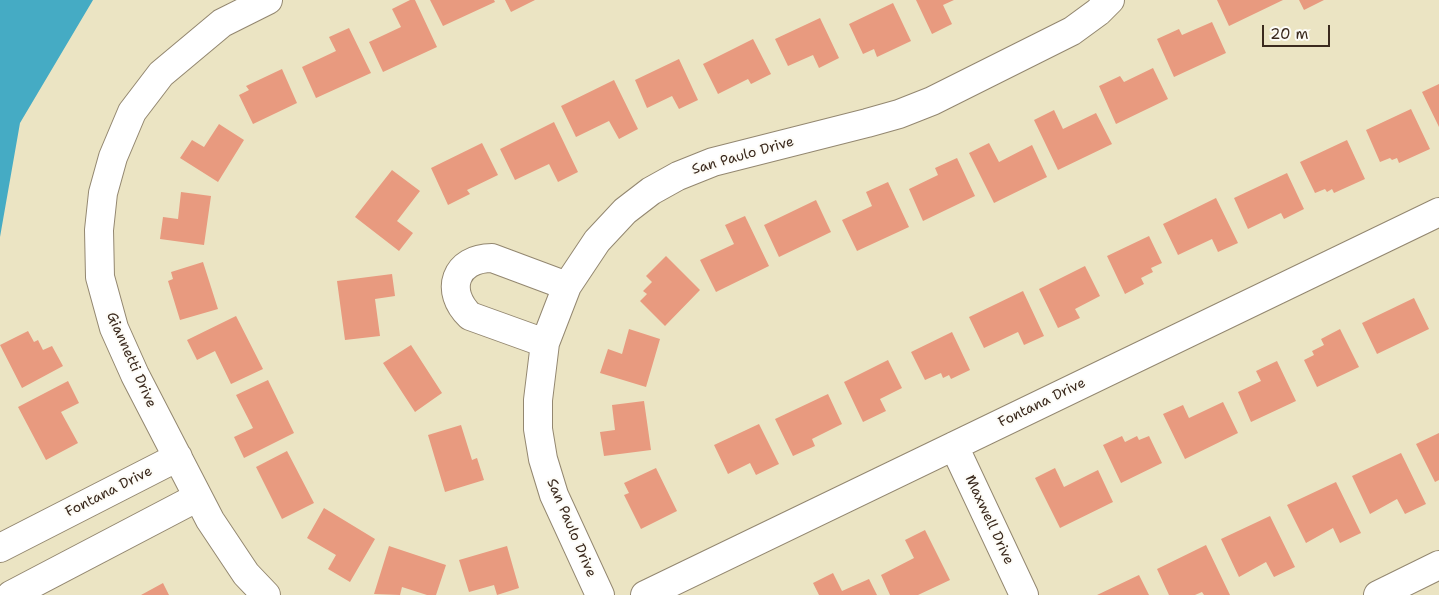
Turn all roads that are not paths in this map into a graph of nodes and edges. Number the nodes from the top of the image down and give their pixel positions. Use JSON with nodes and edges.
{"nodes":[{"id":1,"x":268,"y":0,"type":"edge"},
{"id":2,"x":1110,"y":0,"type":"edge"},
{"id":3,"x":1439,"y":212,"type":"edge"},
{"id":4,"x":567,"y":286,"type":"junction"},
{"id":5,"x":545,"y":343,"type":"junction"},
{"id":6,"x":954,"y":446,"type":"junction"},
{"id":7,"x":178,"y":457,"type":"junction"},
{"id":8,"x":198,"y":497,"type":"junction"},
{"id":9,"x":0,"y":548,"type":"edge"},
{"id":10,"x":1439,"y":565,"type":"edge"},
{"id":11,"x":10,"y":595,"type":"edge"},
{"id":12,"x":266,"y":595,"type":"edge"},
{"id":13,"x":600,"y":595,"type":"edge"},
{"id":14,"x":645,"y":595,"type":"edge"},
{"id":15,"x":1024,"y":595,"type":"edge"},
{"id":16,"x":1378,"y":595,"type":"edge"}],
"edges":[{"from":1,"to":7,"type":"street","name":"Giannetti Drive"},
{"from":2,"to":4,"type":"street","name":"San Paulo Drive"},
{"from":3,"to":6,"type":"street","name":"Fontana Drive"},
{"from":4,"to":5,"type":"street","name":"San Paulo Drive"},
{"from":4,"to":5,"type":"street"},
{"from":5,"to":13,"type":"street","name":"San Paulo Drive"},
{"from":6,"to":14,"type":"street","name":"Fontana Drive"},
{"from":6,"to":15,"type":"street","name":"Maxwell Drive"},
{"from":7,"to":8,"type":"street"},
{"from":7,"to":9,"type":"street","name":"Fontana Drive"},
{"from":8,"to":11,"type":"street"},
{"from":8,"to":12,"type":"street"},
{"from":10,"to":16,"type":"street"}]}
